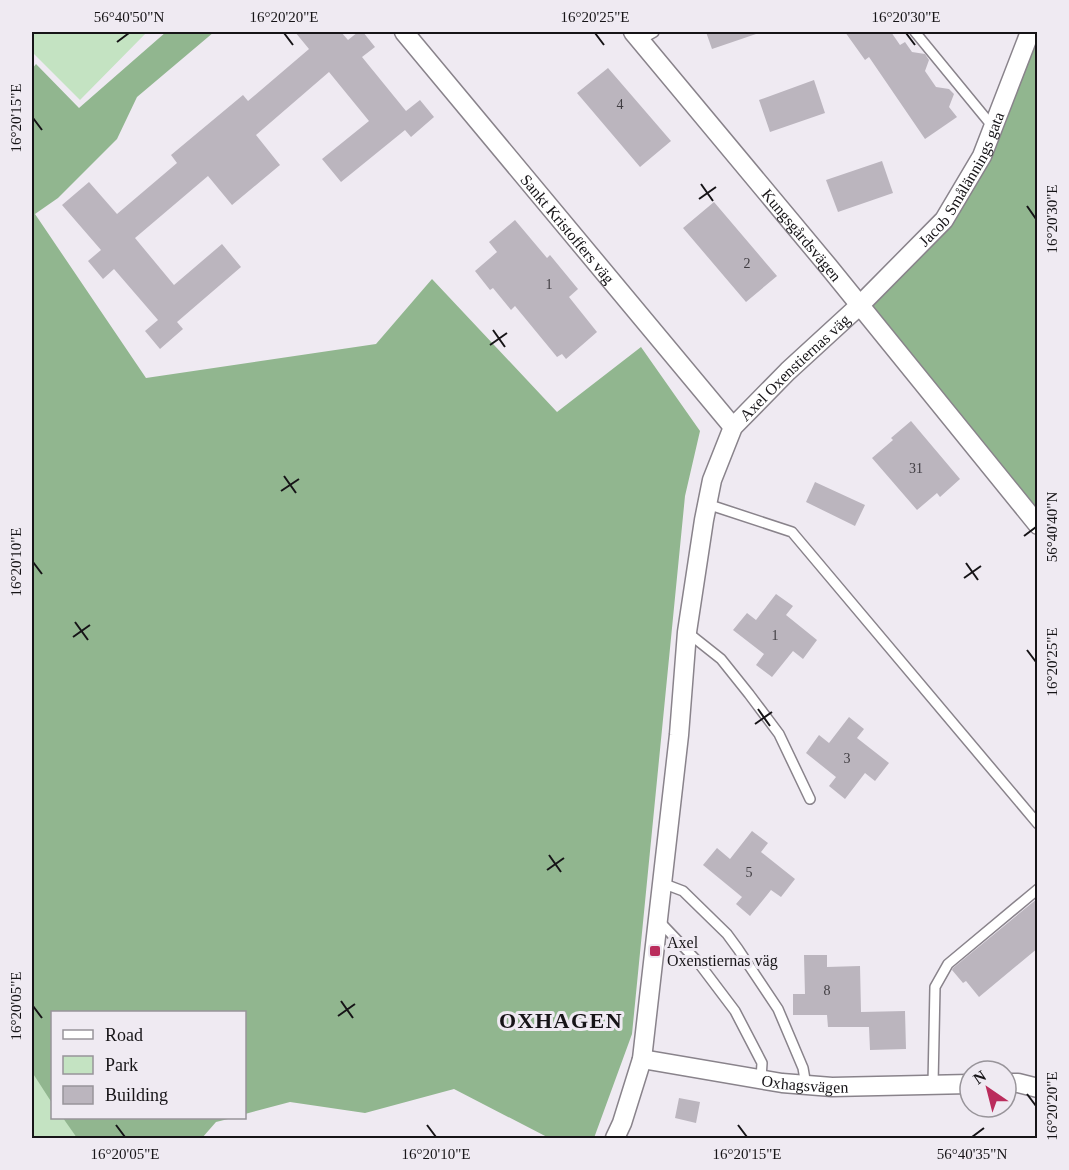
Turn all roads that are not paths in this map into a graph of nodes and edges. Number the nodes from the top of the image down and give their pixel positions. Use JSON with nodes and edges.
{"nodes":[{"id":1,"x":404,"y":32,"type":"edge"},
{"id":2,"x":915,"y":32,"type":"edge"},
{"id":3,"x":1030,"y":32,"type":"edge"},
{"id":4,"x":642,"y":34,"type":"edge"},
{"id":5,"x":994,"y":129,"type":"junction"},
{"id":6,"x":860,"y":305,"type":"junction"},
{"id":7,"x":733,"y":427,"type":"junction"},
{"id":8,"x":707,"y":504,"type":"junction"},
{"id":9,"x":1038,"y":525,"type":"edge"},
{"id":10,"x":687,"y":632,"type":"junction"},
{"id":11,"x":810,"y":799,"type":"dead end"},
{"id":12,"x":1038,"y":824,"type":"edge"},
{"id":13,"x":662,"y":883,"type":"junction"},
{"id":14,"x":1038,"y":889,"type":"edge"},
{"id":15,"x":658,"y":920,"type":"junction"},
{"id":16,"x":642,"y":1059,"type":"junction"},
{"id":17,"x":761,"y":1079,"type":"junction"},
{"id":18,"x":1018,"y":1083,"type":"edge"},
{"id":19,"x":933,"y":1084,"type":"junction"},
{"id":20,"x":958,"y":1084,"type":"edge"},
{"id":21,"x":806,"y":1085,"type":"junction"},
{"id":22,"x":1038,"y":1088,"type":"edge"},
{"id":23,"x":615,"y":1138,"type":"edge"}],
"edges":[{"from":1,"to":7,"type":"street","name":"Sankt Kristoffers väg"},
{"from":2,"to":5,"type":"lane"},
{"from":3,"to":5,"type":"street","name":"Jacob Smålännings gata"},
{"from":4,"to":6,"type":"street","name":"Kungsgårdsvägen"},
{"from":5,"to":6,"type":"street","name":"Jacob Smålännings gata"},
{"from":6,"to":7,"type":"street","name":"Axel Oxenstiernas väg"},
{"from":6,"to":9,"type":"street","name":"Kungsgårdsvägen"},
{"from":7,"to":8,"type":"street","name":"Axel Oxenstiernas väg"},
{"from":8,"to":10,"type":"street","name":"Axel Oxenstiernas väg"},
{"from":8,"to":12,"type":"lane"},
{"from":10,"to":11,"type":"lane"},
{"from":10,"to":13,"type":"street","name":"Axel Oxenstiernas väg"},
{"from":13,"to":15,"type":"street","name":"Axel Oxenstiernas väg"},
{"from":13,"to":21,"type":"lane"},
{"from":14,"to":19,"type":"lane"},
{"from":15,"to":16,"type":"street","name":"Axel Oxenstiernas väg"},
{"from":15,"to":17,"type":"lane"},
{"from":16,"to":17,"type":"street","name":"Oxhagsvägen"},
{"from":16,"to":23,"type":"street","name":"Axel Oxenstiernas väg"},
{"from":17,"to":21,"type":"street","name":"Oxhagsvägen"},
{"from":18,"to":22,"type":"street"},
{"from":19,"to":20,"type":"street","name":"Oxhagsvägen"},
{"from":19,"to":21,"type":"street","name":"Oxhagsvägen"}]}
